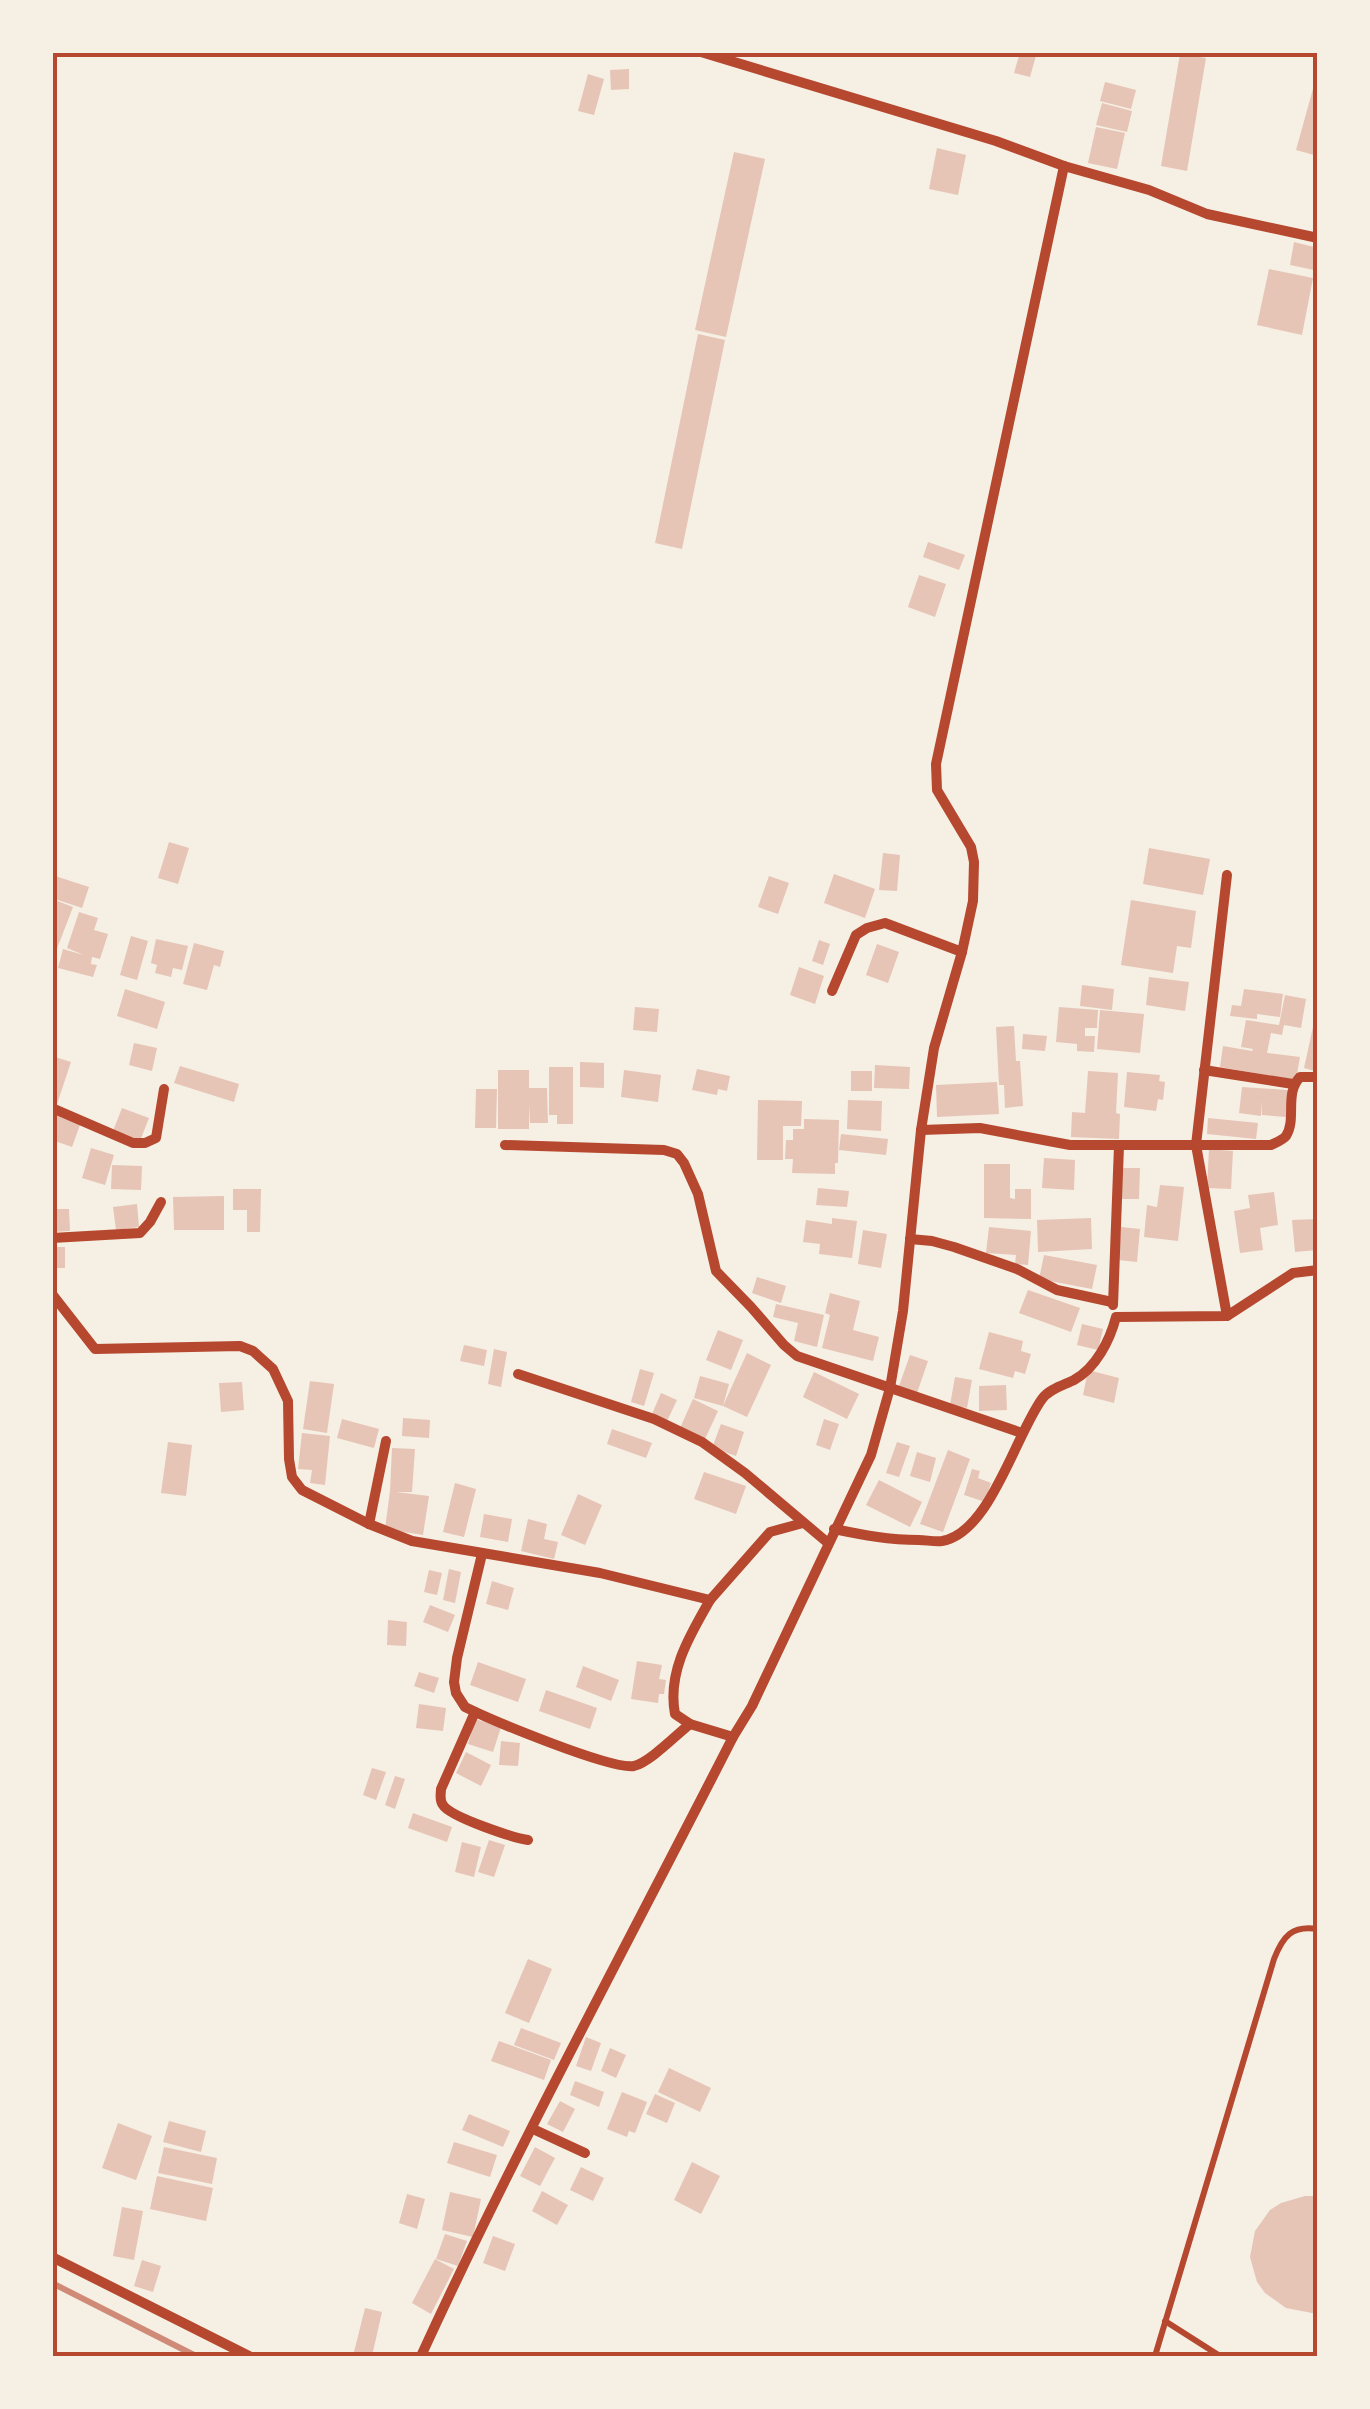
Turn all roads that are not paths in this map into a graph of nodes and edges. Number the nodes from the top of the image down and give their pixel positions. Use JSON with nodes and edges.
{"nodes":[{"id":1,"x":702,"y":52,"type":"edge"},
{"id":2,"x":1064,"y":166,"type":"junction"},
{"id":3,"x":1318,"y":238,"type":"edge"},
{"id":4,"x":1226,"y":875,"type":"dead end"},
{"id":5,"x":962,"y":952,"type":"junction"},
{"id":6,"x":832,"y":992,"type":"dead end"},
{"id":7,"x":1204,"y":1070,"type":"junction"},
{"id":8,"x":1318,"y":1077,"type":"edge"},
{"id":9,"x":1293,"y":1084,"type":"junction"},
{"id":10,"x":164,"y":1089,"type":"dead end"},
{"id":11,"x":52,"y":1108,"type":"edge"},
{"id":12,"x":920,"y":1130,"type":"junction"},
{"id":13,"x":504,"y":1145,"type":"dead end"},
{"id":14,"x":1196,"y":1145,"type":"junction"},
{"id":15,"x":1119,"y":1146,"type":"junction"},
{"id":16,"x":161,"y":1202,"type":"dead end"},
{"id":17,"x":52,"y":1238,"type":"edge"},
{"id":18,"x":910,"y":1240,"type":"junction"},
{"id":19,"x":1318,"y":1270,"type":"edge"},
{"id":20,"x":52,"y":1294,"type":"edge"},
{"id":21,"x":1112,"y":1302,"type":"junction"},
{"id":22,"x":1116,"y":1316,"type":"junction"},
{"id":23,"x":1227,"y":1316,"type":"junction"},
{"id":24,"x":518,"y":1374,"type":"dead end"},
{"id":25,"x":890,"y":1388,"type":"junction"},
{"id":26,"x":1022,"y":1433,"type":"junction"},
{"id":27,"x":386,"y":1441,"type":"dead end"},
{"id":28,"x":369,"y":1524,"type":"junction"},
{"id":29,"x":803,"y":1524,"type":"junction"},
{"id":30,"x":834,"y":1529,"type":"junction"},
{"id":31,"x":828,"y":1543,"type":"junction"},
{"id":32,"x":482,"y":1554,"type":"junction"},
{"id":33,"x":710,"y":1600,"type":"junction"},
{"id":34,"x":474,"y":1712,"type":"junction"},
{"id":35,"x":690,"y":1724,"type":"junction"},
{"id":36,"x":732,"y":1737,"type":"junction"},
{"id":37,"x":528,"y":1840,"type":"dead end"},
{"id":38,"x":1318,"y":1929,"type":"edge"},
{"id":39,"x":532,"y":2130,"type":"junction"},
{"id":40,"x":585,"y":2153,"type":"dead end"},
{"id":41,"x":52,"y":2257,"type":"edge"},
{"id":42,"x":1165,"y":2321,"type":"junction"},
{"id":43,"x":249,"y":2356,"type":"edge"},
{"id":44,"x":421,"y":2356,"type":"edge"},
{"id":45,"x":1155,"y":2356,"type":"edge"},
{"id":46,"x":1220,"y":2356,"type":"edge"}],
"edges":[{"from":1,"to":2,"type":"street"},
{"from":2,"to":3,"type":"street"},
{"from":2,"to":5,"type":"street"},
{"from":4,"to":7,"type":"street"},
{"from":5,"to":6,"type":"street"},
{"from":5,"to":12,"type":"street"},
{"from":7,"to":9,"type":"street"},
{"from":7,"to":14,"type":"street"},
{"from":8,"to":9,"type":"street"},
{"from":9,"to":14,"type":"street"},
{"from":10,"to":11,"type":"street"},
{"from":12,"to":15,"type":"street"},
{"from":12,"to":18,"type":"street"},
{"from":13,"to":25,"type":"street"},
{"from":14,"to":15,"type":"street"},
{"from":14,"to":23,"type":"street"},
{"from":15,"to":21,"type":"street"},
{"from":16,"to":17,"type":"street"},
{"from":18,"to":21,"type":"street"},
{"from":18,"to":25,"type":"street"},
{"from":19,"to":23,"type":"street"},
{"from":20,"to":28,"type":"street"},
{"from":21,"to":22,"type":"street"},
{"from":22,"to":23,"type":"street"},
{"from":22,"to":26,"type":"street"},
{"from":24,"to":29,"type":"street"},
{"from":25,"to":26,"type":"street"},
{"from":25,"to":30,"type":"street"},
{"from":26,"to":30,"type":"street"},
{"from":27,"to":28,"type":"street"},
{"from":28,"to":32,"type":"street"},
{"from":29,"to":31,"type":"street"},
{"from":29,"to":33,"type":"street"},
{"from":30,"to":31,"type":"street"},
{"from":31,"to":36,"type":"street"},
{"from":32,"to":33,"type":"street"},
{"from":32,"to":34,"type":"street"},
{"from":33,"to":35,"type":"street"},
{"from":34,"to":35,"type":"street"},
{"from":34,"to":37,"type":"street"},
{"from":35,"to":36,"type":"street"},
{"from":36,"to":39,"type":"street"},
{"from":38,"to":42,"type":"lane"},
{"from":39,"to":40,"type":"street"},
{"from":39,"to":44,"type":"street"},
{"from":41,"to":43,"type":"street"},
{"from":42,"to":45,"type":"lane"},
{"from":42,"to":46,"type":"lane"}]}
